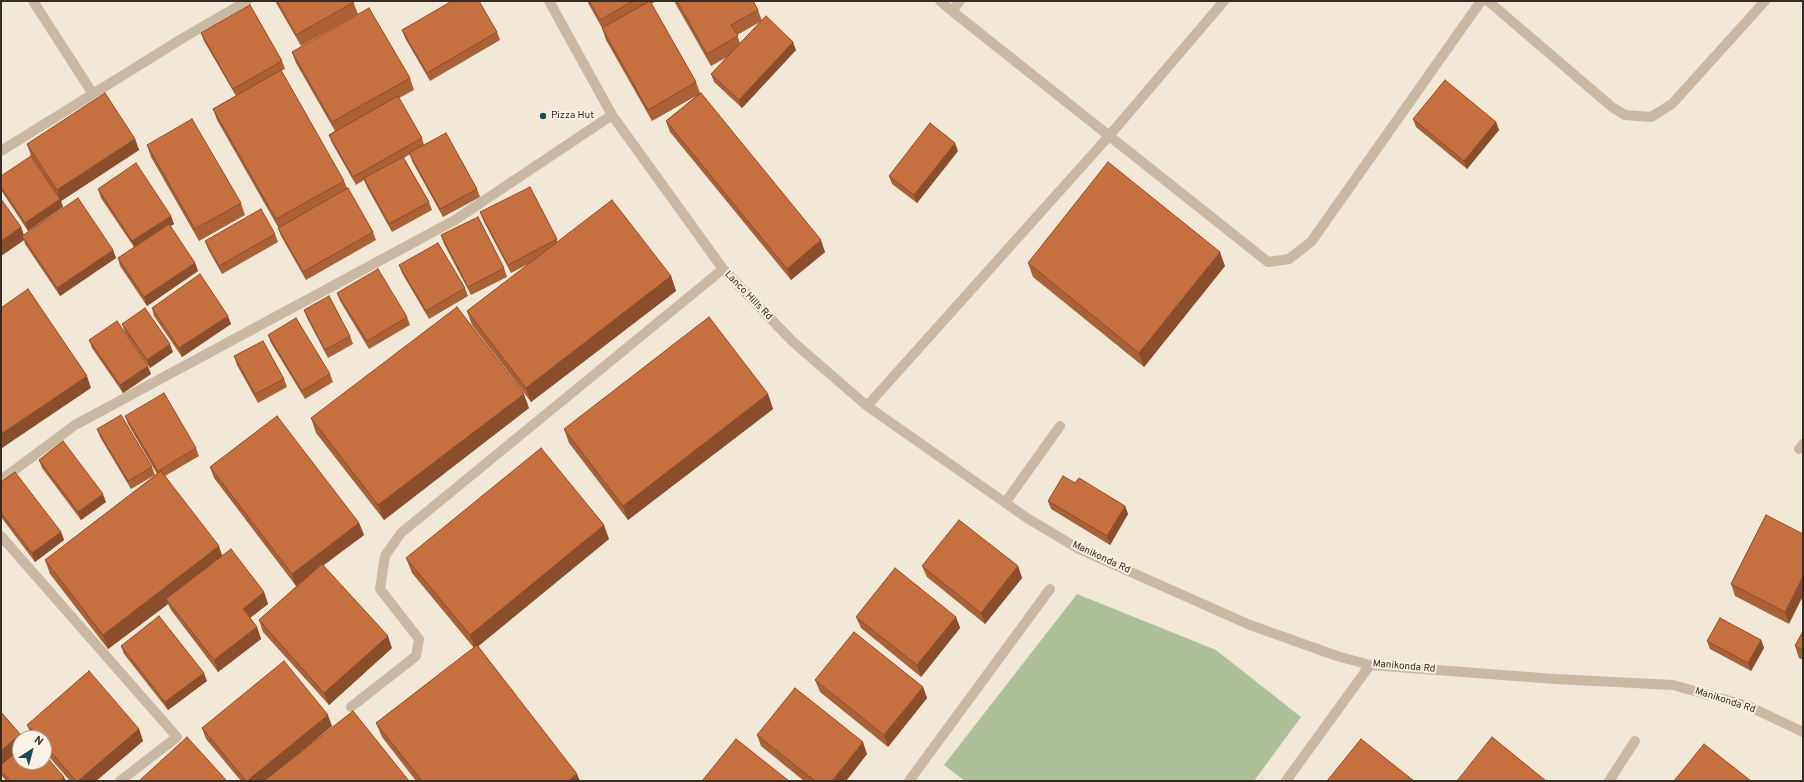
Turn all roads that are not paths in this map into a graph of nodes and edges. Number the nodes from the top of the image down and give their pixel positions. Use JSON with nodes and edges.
{"nodes":[{"id":1,"x":33,"y":1,"type":"edge"},
{"id":2,"x":248,"y":1,"type":"edge"},
{"id":3,"x":549,"y":1,"type":"edge"},
{"id":4,"x":940,"y":1,"type":"edge"},
{"id":5,"x":960,"y":1,"type":"edge"},
{"id":6,"x":1224,"y":1,"type":"edge"},
{"id":7,"x":1482,"y":1,"type":"edge"},
{"id":8,"x":1488,"y":1,"type":"edge"},
{"id":9,"x":1765,"y":1,"type":"edge"},
{"id":10,"x":952,"y":11,"type":"junction"},
{"id":11,"x":93,"y":94,"type":"junction"},
{"id":12,"x":612,"y":115,"type":"junction"},
{"id":13,"x":1109,"y":136,"type":"junction"},
{"id":14,"x":1,"y":151,"type":"edge"},
{"id":15,"x":723,"y":269,"type":"junction"},
{"id":16,"x":867,"y":406,"type":"junction"},
{"id":17,"x":1060,"y":426,"type":"dead end"},
{"id":18,"x":1,"y":480,"type":"edge"},
{"id":19,"x":1005,"y":502,"type":"junction"},
{"id":20,"x":1026,"y":518,"type":"joint"},
{"id":21,"x":1,"y":536,"type":"edge"},
{"id":22,"x":1050,"y":589,"type":"dead end"},
{"id":23,"x":1370,"y":665,"type":"junction"},
{"id":24,"x":351,"y":707,"type":"dead end"},
{"id":25,"x":1803,"y":732,"type":"edge"},
{"id":26,"x":1635,"y":741,"type":"dead end"},
{"id":27,"x":120,"y":781,"type":"edge"},
{"id":28,"x":909,"y":781,"type":"edge"},
{"id":29,"x":1286,"y":781,"type":"edge"},
{"id":30,"x":1609,"y":781,"type":"edge"}],
"edges":[{"from":1,"to":11,"type":"street"},
{"from":2,"to":11,"type":"street"},
{"from":3,"to":12,"type":"street","name":"Lanco Hills Rd"},
{"from":4,"to":10,"type":"street"},
{"from":5,"to":10,"type":"street"},
{"from":6,"to":13,"type":"street"},
{"from":7,"to":13,"type":"street"},
{"from":8,"to":9,"type":"street"},
{"from":10,"to":13,"type":"street"},
{"from":11,"to":14,"type":"street"},
{"from":12,"to":15,"type":"street","name":"Lanco Hills Rd"},
{"from":12,"to":18,"type":"street"},
{"from":13,"to":16,"type":"street"},
{"from":15,"to":16,"type":"street","name":"Lanco Hills Rd"},
{"from":15,"to":24,"type":"street"},
{"from":16,"to":19,"type":"street","name":"Lanco Hills Rd"},
{"from":17,"to":19,"type":"street"},
{"from":19,"to":20,"type":"street","name":"Lanco Hills Rd"},
{"from":20,"to":23,"type":"street","name":"Manikonda Rd"},
{"from":21,"to":27,"type":"street"},
{"from":22,"to":28,"type":"street"},
{"from":23,"to":25,"type":"street","name":"Manikonda Rd"},
{"from":23,"to":29,"type":"street"},
{"from":26,"to":30,"type":"street"}]}
